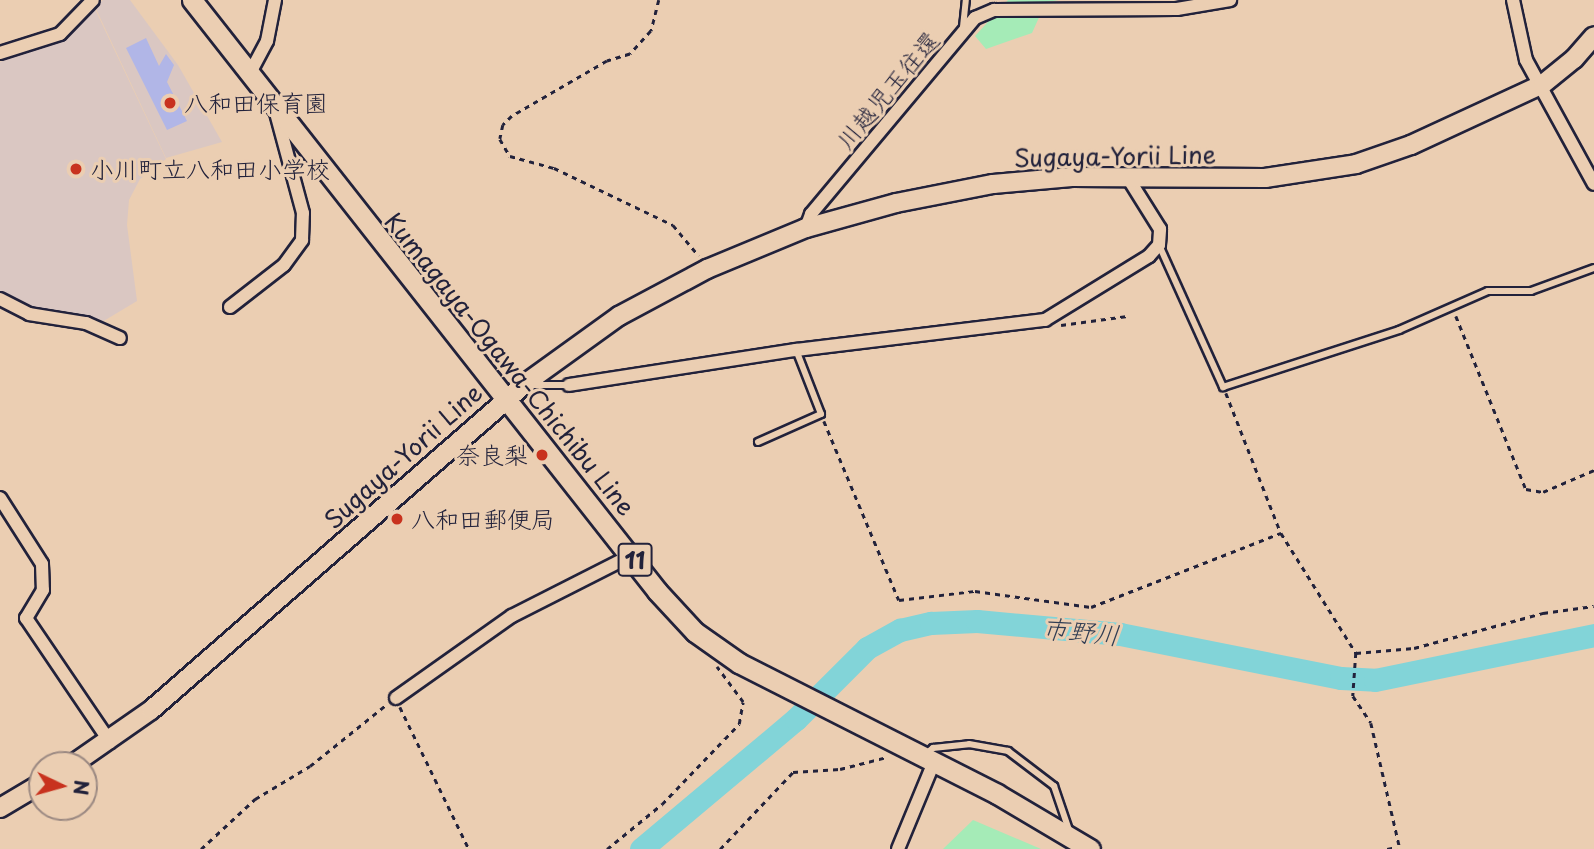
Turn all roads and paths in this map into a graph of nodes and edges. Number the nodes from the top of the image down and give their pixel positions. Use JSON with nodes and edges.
{"nodes":[{"id":1,"x":93,"y":0,"type":"edge"},
{"id":2,"x":192,"y":0,"type":"edge"},
{"id":3,"x":275,"y":0,"type":"edge"},
{"id":4,"x":659,"y":0,"type":"edge"},
{"id":5,"x":966,"y":0,"type":"edge"},
{"id":6,"x":1230,"y":0,"type":"edge"},
{"id":7,"x":1513,"y":0,"type":"edge"},
{"id":8,"x":962,"y":32,"type":"junction"},
{"id":9,"x":1594,"y":36,"type":"edge"},
{"id":10,"x":0,"y":53,"type":"edge"},
{"id":11,"x":250,"y":73,"type":"junction"},
{"id":12,"x":1543,"y":84,"type":"junction"},
{"id":13,"x":274,"y":104,"type":"junction"},
{"id":14,"x":1128,"y":178,"type":"junction"},
{"id":15,"x":1594,"y":184,"type":"edge"},
{"id":16,"x":806,"y":228,"type":"junction"},
{"id":17,"x":1159,"y":245,"type":"junction"},
{"id":18,"x":707,"y":268,"type":"junction"},
{"id":19,"x":1594,"y":268,"type":"edge"},
{"id":20,"x":0,"y":299,"type":"edge"},
{"id":21,"x":230,"y":307,"type":"dead end"},
{"id":22,"x":1452,"y":307,"type":"junction"},
{"id":23,"x":1127,"y":316,"type":"dead end"},
{"id":24,"x":1061,"y":326,"type":"dead end"},
{"id":25,"x":120,"y":338,"type":"dead end"},
{"id":26,"x":796,"y":351,"type":"junction"},
{"id":27,"x":526,"y":383,"type":"junction"},
{"id":28,"x":569,"y":385,"type":"joint"},
{"id":29,"x":1223,"y":387,"type":"junction"},
{"id":30,"x":505,"y":398,"type":"junction"},
{"id":31,"x":821,"y":414,"type":"junction"},
{"id":32,"x":758,"y":442,"type":"dead end"},
{"id":33,"x":1594,"y":470,"type":"edge"},
{"id":34,"x":0,"y":498,"type":"edge"},
{"id":35,"x":1281,"y":533,"type":"junction"},
{"id":36,"x":632,"y":555,"type":"junction"},
{"id":37,"x":1594,"y":606,"type":"edge"},
{"id":38,"x":1356,"y":653,"type":"junction"},
{"id":39,"x":715,"y":665,"type":"dead end"},
{"id":40,"x":396,"y":698,"type":"junction"},
{"id":41,"x":110,"y":742,"type":"junction"},
{"id":42,"x":95,"y":751,"type":"edge"},
{"id":43,"x":923,"y":756,"type":"junction"},
{"id":44,"x":28,"y":791,"type":"edge"},
{"id":45,"x":0,"y":808,"type":"edge"},
{"id":46,"x":1070,"y":835,"type":"junction"},
{"id":47,"x":1399,"y":848,"type":"edge"},
{"id":48,"x":201,"y":849,"type":"edge"},
{"id":49,"x":469,"y":849,"type":"edge"},
{"id":50,"x":607,"y":849,"type":"edge"},
{"id":51,"x":720,"y":849,"type":"edge"},
{"id":52,"x":898,"y":849,"type":"edge"},
{"id":53,"x":1090,"y":849,"type":"edge"},
{"id":54,"x":1387,"y":849,"type":"edge"}],
"edges":[{"from":1,"to":10,"type":"street"},
{"from":2,"to":11,"type":"main road","name":"Kumagaya-Ogawa-Chichibu Line","number":"11"},
{"from":3,"to":11,"type":"street"},
{"from":4,"to":18,"type":"path"},
{"from":5,"to":8,"type":"lane"},
{"from":6,"to":8,"type":"street","name":"川越児玉往還"},
{"from":7,"to":12,"type":"street"},
{"from":8,"to":16,"type":"street","name":"川越児玉往還"},
{"from":9,"to":12,"type":"main road","name":"Sugaya-Yorii Line"},
{"from":11,"to":13,"type":"main road","name":"Kumagaya-Ogawa-Chichibu Line","number":"11"},
{"from":12,"to":14,"type":"main road","name":"Sugaya-Yorii Line"},
{"from":12,"to":15,"type":"street"},
{"from":13,"to":21,"type":"street"},
{"from":13,"to":30,"type":"main road","name":"Kumagaya-Ogawa-Chichibu Line","number":"11"},
{"from":14,"to":16,"type":"main road","name":"Sugaya-Yorii Line"},
{"from":14,"to":17,"type":"street"},
{"from":16,"to":18,"type":"main road","name":"Sugaya-Yorii Line"},
{"from":17,"to":26,"type":"street"},
{"from":17,"to":29,"type":"lane"},
{"from":18,"to":27,"type":"main road","name":"Sugaya-Yorii Line"},
{"from":19,"to":22,"type":"lane"},
{"from":20,"to":25,"type":"street"},
{"from":22,"to":29,"type":"lane"},
{"from":22,"to":33,"type":"path"},
{"from":23,"to":24,"type":"path"},
{"from":26,"to":28,"type":"street"},
{"from":26,"to":31,"type":"lane"},
{"from":27,"to":28,"type":"lane"},
{"from":27,"to":30,"type":"main road","name":"Sugaya-Yorii Line"},
{"from":29,"to":35,"type":"path"},
{"from":30,"to":36,"type":"main road","name":"Kumagaya-Ogawa-Chichibu Line","number":"11"},
{"from":30,"to":41,"type":"main road","name":"Sugaya-Yorii Line"},
{"from":31,"to":32,"type":"lane"},
{"from":31,"to":35,"type":"path"},
{"from":34,"to":41,"type":"street"},
{"from":35,"to":38,"type":"path"},
{"from":36,"to":40,"type":"street"},
{"from":36,"to":43,"type":"main road","name":"Kumagaya-Ogawa-Chichibu Line","number":"11"},
{"from":37,"to":38,"type":"path"},
{"from":38,"to":47,"type":"path"},
{"from":39,"to":50,"type":"path"},
{"from":40,"to":48,"type":"path"},
{"from":40,"to":49,"type":"path"},
{"from":41,"to":42,"type":"main road","name":"Sugaya-Yorii Line"},
{"from":43,"to":46,"type":"main road","name":"Kumagaya-Ogawa-Chichibu Line","number":"11"},
{"from":43,"to":46,"type":"lane"},
{"from":43,"to":51,"type":"path"},
{"from":43,"to":52,"type":"street"},
{"from":44,"to":45,"type":"main road"},
{"from":46,"to":53,"type":"main road","name":"Kumagaya-Ogawa-Chichibu Line","number":"11"},
{"from":47,"to":54,"type":"path"}]}
